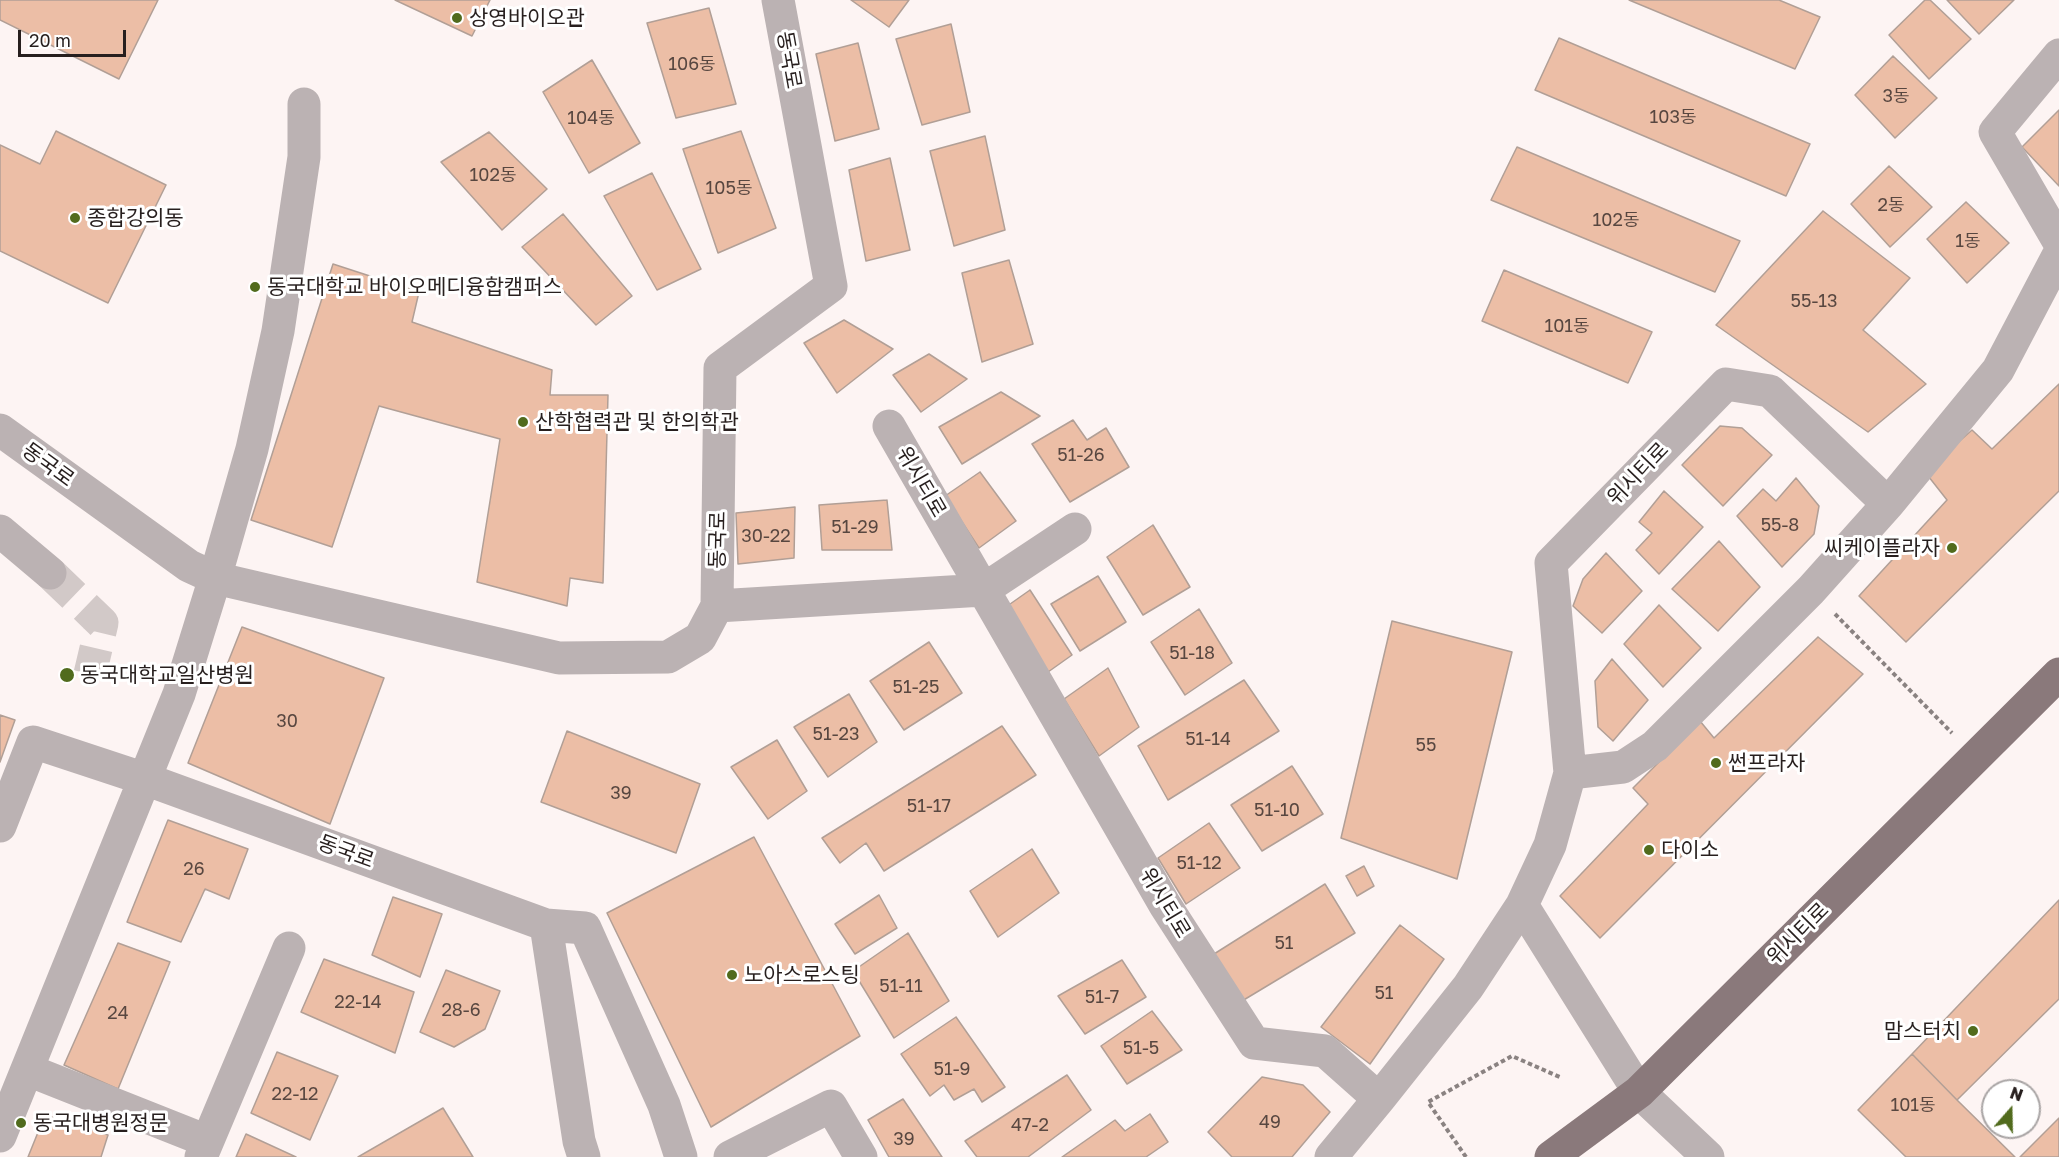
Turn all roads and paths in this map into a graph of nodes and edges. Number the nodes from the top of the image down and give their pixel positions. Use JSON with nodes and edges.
{"nodes":[{"id":1,"x":778,"y":0,"type":"edge"},
{"id":2,"x":2059,"y":55,"type":"edge"},
{"id":3,"x":304,"y":104,"type":"dead end"},
{"id":4,"x":2059,"y":242,"type":"edge"},
{"id":5,"x":2059,"y":254,"type":"edge"},
{"id":6,"x":889,"y":426,"type":"dead end"},
{"id":7,"x":0,"y":430,"type":"edge"},
{"id":8,"x":1888,"y":504,"type":"junction"},
{"id":9,"x":1075,"y":529,"type":"dead end"},
{"id":10,"x":0,"y":531,"type":"edge"},
{"id":11,"x":50,"y":573,"type":"tunnel mouth"},
{"id":12,"x":215,"y":578,"type":"junction"},
{"id":13,"x":983,"y":590,"type":"junction"},
{"id":14,"x":1811,"y":590,"type":"junction"},
{"id":15,"x":717,"y":606,"type":"junction"},
{"id":16,"x":2059,"y":674,"type":"edge"},
{"id":17,"x":1976,"y":757,"type":"junction"},
{"id":18,"x":1570,"y":773,"type":"junction"},
{"id":19,"x":145,"y":779,"type":"junction"},
{"id":20,"x":0,"y":826,"type":"edge"},
{"id":21,"x":1522,"y":905,"type":"junction"},
{"id":22,"x":546,"y":925,"type":"junction"},
{"id":23,"x":288,"y":948,"type":"dead end"},
{"id":24,"x":28,"y":1070,"type":"junction"},
{"id":25,"x":1562,"y":1078,"type":"dead end"},
{"id":26,"x":1639,"y":1092,"type":"junction"},
{"id":27,"x":1379,"y":1099,"type":"junction"},
{"id":28,"x":0,"y":1136,"type":"edge"},
{"id":29,"x":204,"y":1149,"type":"edge"},
{"id":30,"x":750,"y":1152,"type":"edge"},
{"id":31,"x":584,"y":1157,"type":"edge"},
{"id":32,"x":681,"y":1157,"type":"edge"},
{"id":33,"x":861,"y":1157,"type":"edge"},
{"id":34,"x":1331,"y":1157,"type":"edge"},
{"id":35,"x":1466,"y":1157,"type":"edge"},
{"id":36,"x":1551,"y":1157,"type":"edge"},
{"id":37,"x":1708,"y":1157,"type":"edge"}],
"edges":[{"from":1,"to":15,"type":"street","name":"동국로"},
{"from":2,"to":4,"type":"street"},
{"from":3,"to":12,"type":"street"},
{"from":5,"to":8,"type":"street"},
{"from":6,"to":13,"type":"street","name":"위시티로"},
{"from":7,"to":12,"type":"street","name":"동국로"},
{"from":8,"to":14,"type":"street"},
{"from":8,"to":18,"type":"street","name":"위시티로"},
{"from":9,"to":13,"type":"street"},
{"from":10,"to":11,"type":"street"},
{"from":12,"to":15,"type":"street","name":"동국로"},
{"from":12,"to":19,"type":"street"},
{"from":13,"to":15,"type":"street"},
{"from":13,"to":27,"type":"street","name":"위시티로"},
{"from":14,"to":17,"type":"path"},
{"from":14,"to":18,"type":"street"},
{"from":16,"to":17,"type":"main road","name":"위시티로"},
{"from":17,"to":26,"type":"main road","name":"위시티로"},
{"from":18,"to":21,"type":"street","name":"위시티로"},
{"from":19,"to":20,"type":"street","name":"동국로"},
{"from":19,"to":22,"type":"street","name":"동국로"},
{"from":19,"to":24,"type":"street"},
{"from":21,"to":26,"type":"street"},
{"from":21,"to":27,"type":"street","name":"위시티로"},
{"from":22,"to":31,"type":"street"},
{"from":22,"to":32,"type":"street","name":"동국로"},
{"from":23,"to":29,"type":"street"},
{"from":24,"to":28,"type":"street"},
{"from":24,"to":29,"type":"street"},
{"from":25,"to":35,"type":"path"},
{"from":26,"to":36,"type":"main road","name":"위시티로"},
{"from":26,"to":37,"type":"street"},
{"from":27,"to":34,"type":"street"},
{"from":30,"to":33,"type":"street"}]}
